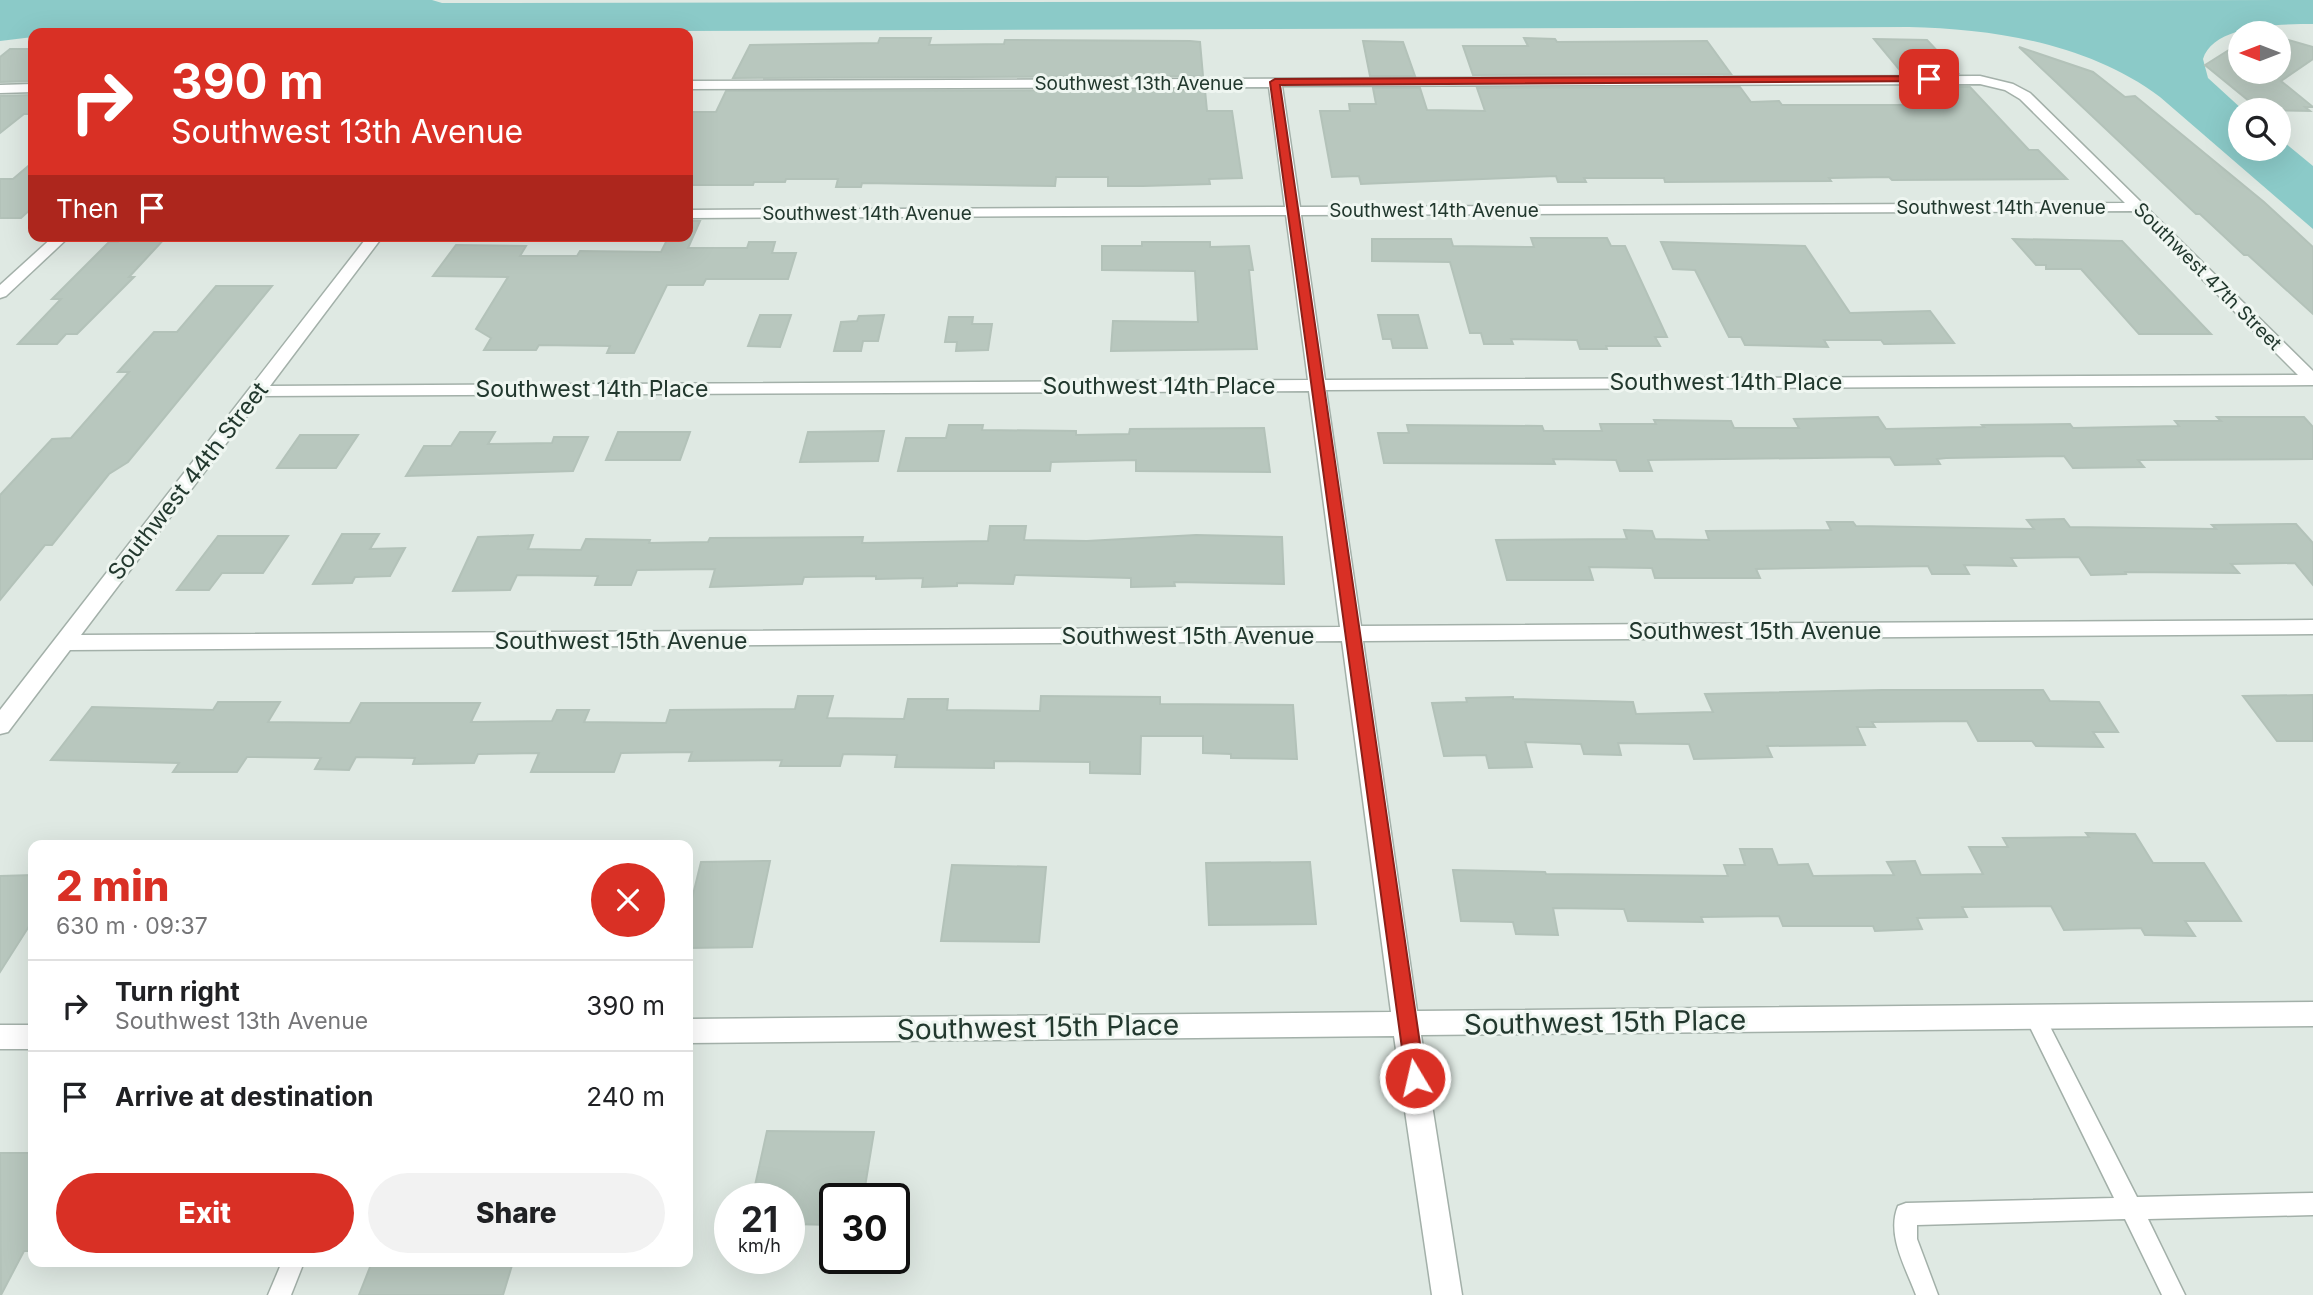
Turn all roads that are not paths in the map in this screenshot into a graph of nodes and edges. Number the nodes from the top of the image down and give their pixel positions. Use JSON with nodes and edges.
{"nodes":[{"id":1,"x":1275,"y":82,"type":"junction"},
{"id":2,"x":693,"y":85,"type":"edge"},
{"id":3,"x":2009,"y":87,"type":"joint"},
{"id":4,"x":28,"y":88,"type":"edge"},
{"id":5,"x":0,"y":89,"type":"edge"},
{"id":6,"x":2138,"y":207,"type":"junction"},
{"id":7,"x":1292,"y":211,"type":"junction"},
{"id":8,"x":693,"y":214,"type":"edge"},
{"id":9,"x":56,"y":242,"type":"edge"},
{"id":10,"x":371,"y":242,"type":"edge"},
{"id":11,"x":0,"y":293,"type":"edge"},
{"id":12,"x":2313,"y":380,"type":"edge"},
{"id":13,"x":1315,"y":385,"type":"junction"},
{"id":14,"x":258,"y":391,"type":"junction"},
{"id":15,"x":2313,"y":626,"type":"edge"},
{"id":16,"x":1352,"y":635,"type":"junction"},
{"id":17,"x":64,"y":643,"type":"junction"},
{"id":18,"x":0,"y":726,"type":"edge"},
{"id":19,"x":2313,"y":1014,"type":"edge"},
{"id":20,"x":2035,"y":1017,"type":"junction"},
{"id":21,"x":1406,"y":1024,"type":"junction"},
{"id":22,"x":693,"y":1031,"type":"edge"},
{"id":23,"x":0,"y":1037,"type":"edge"},
{"id":24,"x":28,"y":1037,"type":"edge"},
{"id":25,"x":2313,"y":1204,"type":"edge"},
{"id":26,"x":2130,"y":1208,"type":"junction"},
{"id":27,"x":291,"y":1267,"type":"edge"},
{"id":28,"x":279,"y":1295,"type":"edge"},
{"id":29,"x":1447,"y":1295,"type":"edge"},
{"id":30,"x":1927,"y":1295,"type":"edge"},
{"id":31,"x":2174,"y":1295,"type":"edge"}],
"edges":[{"from":1,"to":2,"type":"street","name":"Southwest 13th Avenue"},
{"from":1,"to":3,"type":"street","name":"Southwest 13th Avenue"},
{"from":1,"to":7,"type":"street"},
{"from":3,"to":6,"type":"street","name":"Southwest 47th Street"},
{"from":4,"to":5,"type":"street"},
{"from":6,"to":7,"type":"street","name":"Southwest 14th Avenue"},
{"from":6,"to":12,"type":"street","name":"Southwest 47th Street"},
{"from":7,"to":8,"type":"street","name":"Southwest 14th Avenue"},
{"from":7,"to":13,"type":"street"},
{"from":9,"to":11,"type":"street"},
{"from":10,"to":14,"type":"street","name":"Southwest 44th Street"},
{"from":12,"to":13,"type":"street","name":"Southwest 14th Place"},
{"from":13,"to":14,"type":"street","name":"Southwest 14th Place"},
{"from":13,"to":16,"type":"street"},
{"from":14,"to":17,"type":"street","name":"Southwest 44th Street"},
{"from":15,"to":16,"type":"street","name":"Southwest 15th Avenue"},
{"from":16,"to":17,"type":"street","name":"Southwest 15th Avenue"},
{"from":16,"to":21,"type":"street"},
{"from":17,"to":18,"type":"street","name":"Southwest 44th Street"},
{"from":19,"to":20,"type":"street","name":"Southwest 15th Place"},
{"from":20,"to":21,"type":"street","name":"Southwest 15th Place"},
{"from":20,"to":26,"type":"lane"},
{"from":21,"to":22,"type":"street","name":"Southwest 15th Place"},
{"from":21,"to":29,"type":"street"},
{"from":23,"to":24,"type":"street"},
{"from":25,"to":26,"type":"lane"},
{"from":26,"to":30,"type":"lane"},
{"from":26,"to":31,"type":"lane"},
{"from":27,"to":28,"type":"lane"}]}
